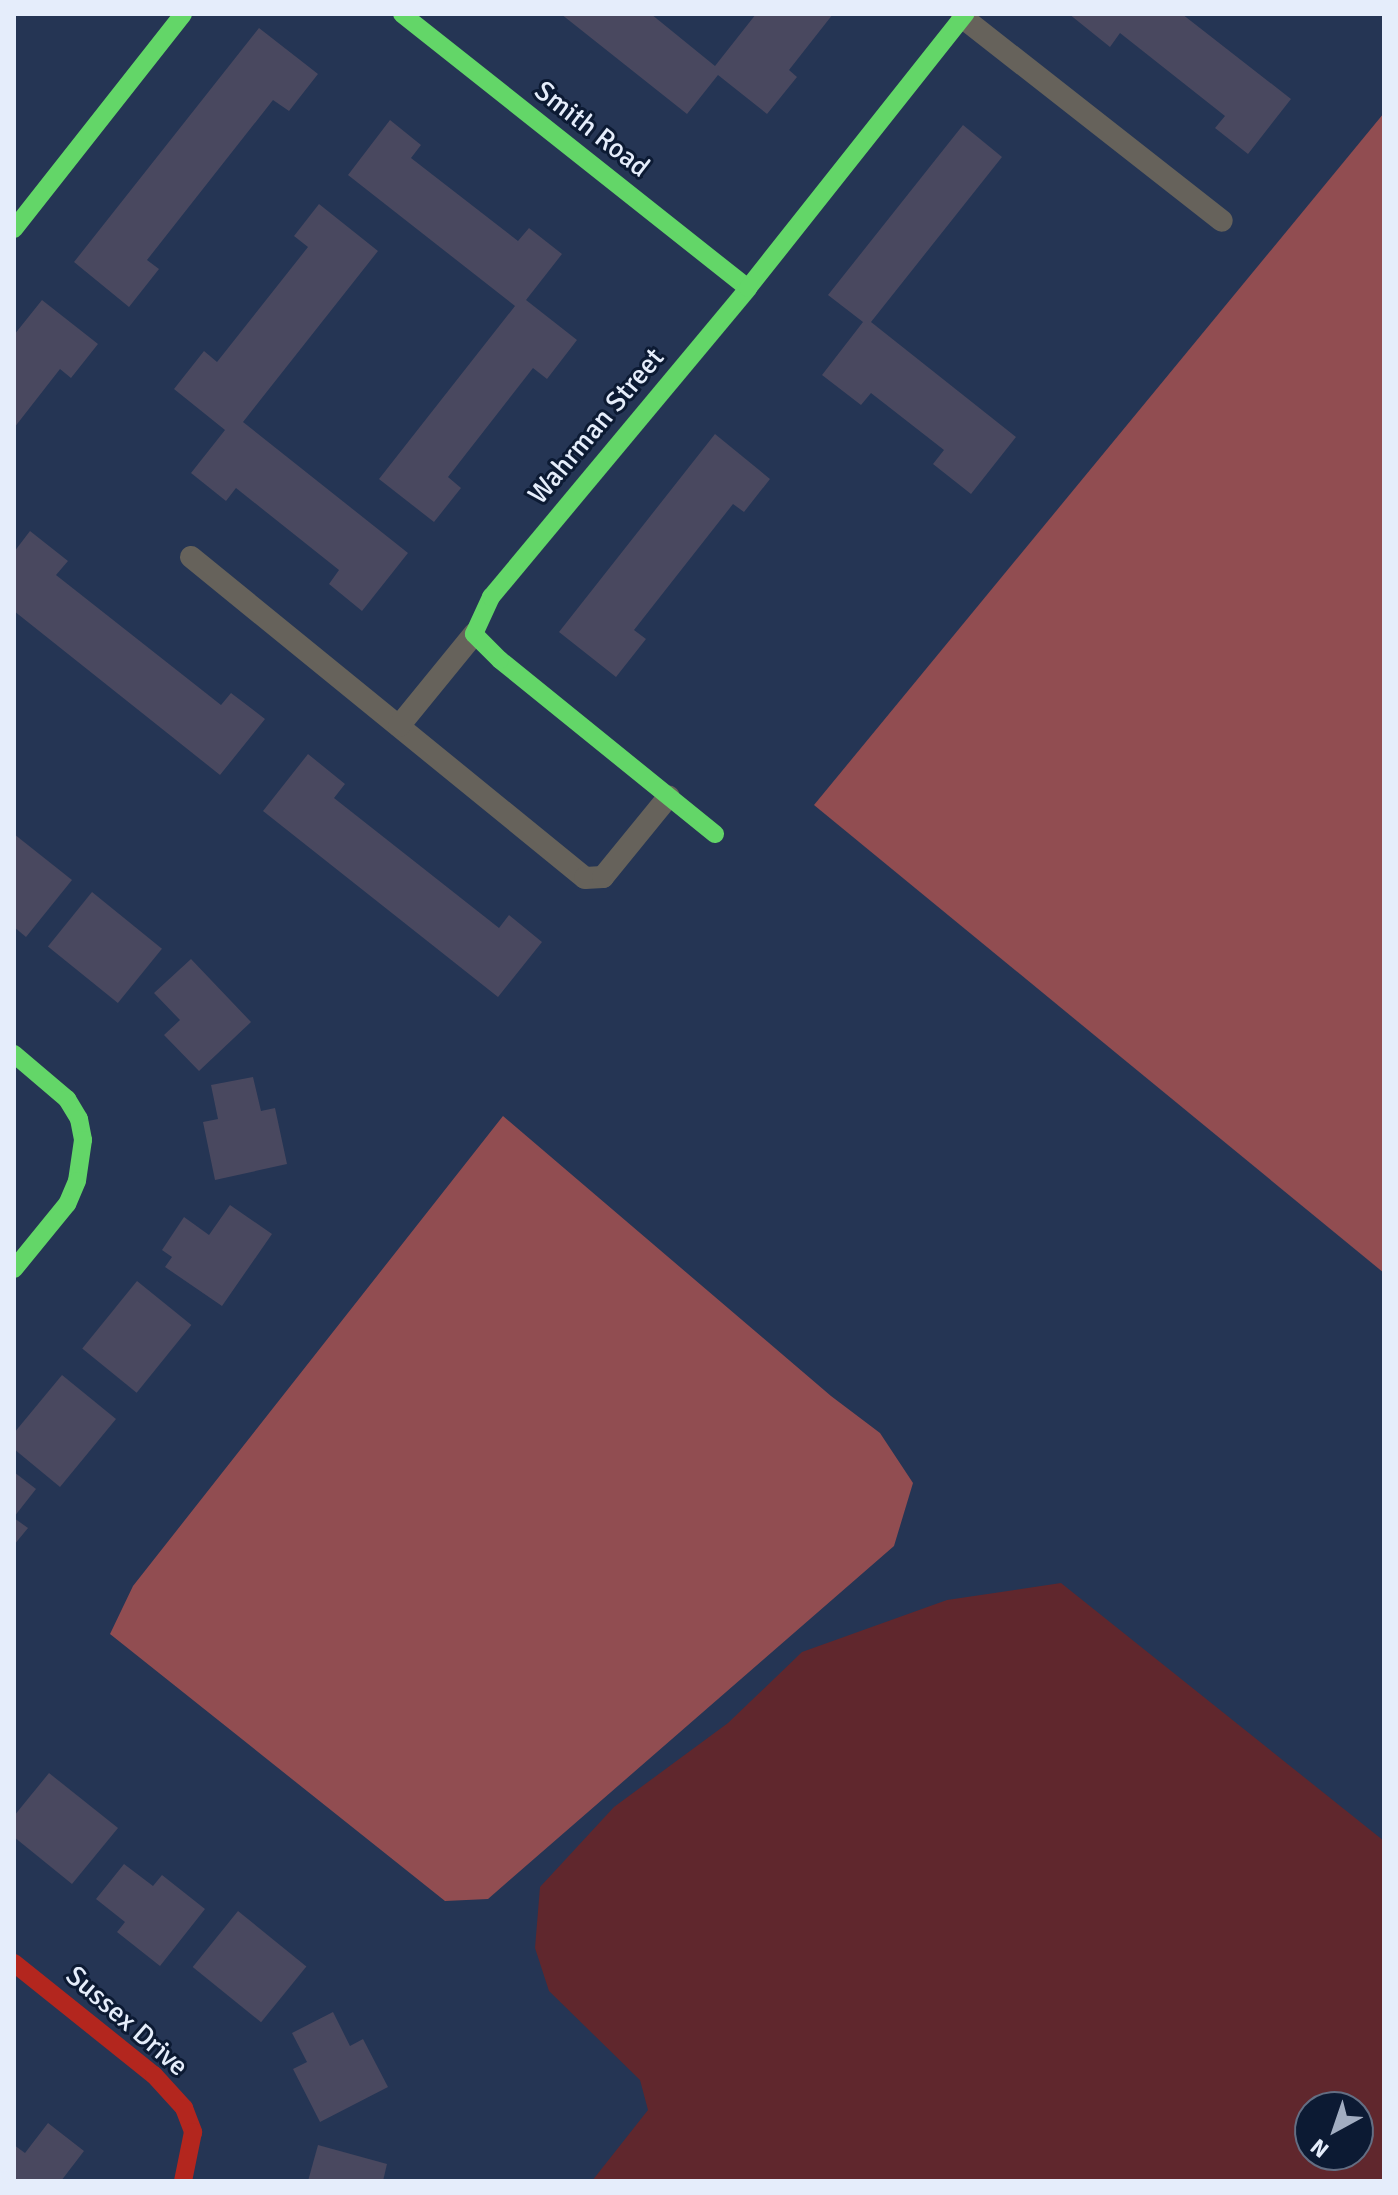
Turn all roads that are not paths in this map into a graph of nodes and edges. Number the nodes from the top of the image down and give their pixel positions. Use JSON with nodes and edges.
{"nodes":[{"id":1,"x":183,"y":14,"type":"edge"},
{"id":2,"x":402,"y":14,"type":"edge"},
{"id":3,"x":964,"y":15,"type":"edge"},
{"id":4,"x":1222,"y":221,"type":"dead end"},
{"id":5,"x":14,"y":229,"type":"edge"},
{"id":6,"x":748,"y":288,"type":"junction"},
{"id":7,"x":191,"y":557,"type":"dead end"},
{"id":8,"x":474,"y":634,"type":"junction"},
{"id":9,"x":399,"y":726,"type":"junction"},
{"id":10,"x":669,"y":796,"type":"junction"},
{"id":11,"x":715,"y":834,"type":"dead end"},
{"id":12,"x":14,"y":1054,"type":"edge"},
{"id":13,"x":14,"y":1269,"type":"edge"},
{"id":14,"x":14,"y":1963,"type":"edge"},
{"id":15,"x":184,"y":2180,"type":"edge"}],
"edges":[{"from":1,"to":5,"type":"street"},
{"from":2,"to":6,"type":"street","name":"Smith Road"},
{"from":3,"to":4,"type":"lane"},
{"from":3,"to":6,"type":"street","name":"Wahrman Street"},
{"from":6,"to":8,"type":"street","name":"Wahrman Street"},
{"from":7,"to":9,"type":"lane"},
{"from":8,"to":9,"type":"lane"},
{"from":8,"to":10,"type":"street"},
{"from":9,"to":10,"type":"lane"},
{"from":10,"to":11,"type":"street"},
{"from":12,"to":13,"type":"street"},
{"from":14,"to":15,"type":"street","name":"Sussex Drive"}]}
